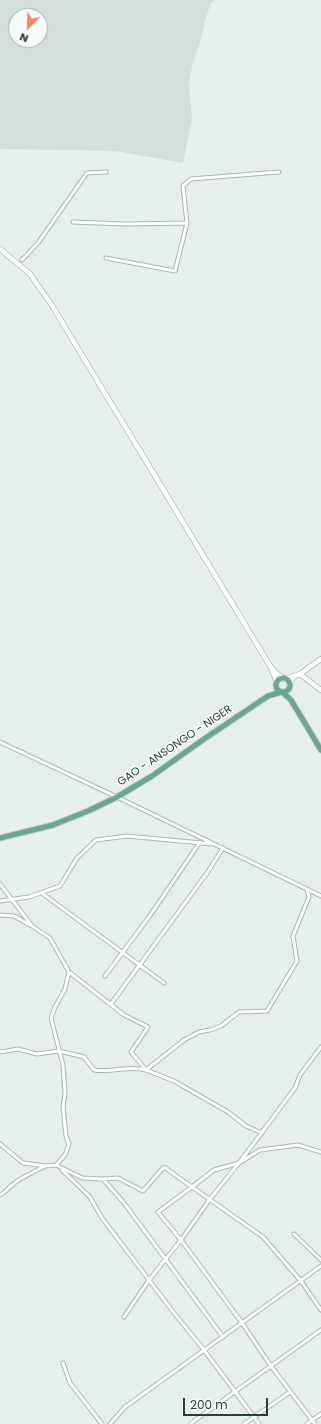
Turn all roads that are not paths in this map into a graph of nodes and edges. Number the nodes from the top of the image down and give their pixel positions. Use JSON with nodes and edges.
{"nodes":[{"id":1,"x":106,"y":172,"type":"dead end"},
{"id":2,"x":280,"y":172,"type":"dead end"},
{"id":3,"x":73,"y":222,"type":"dead end"},
{"id":4,"x":187,"y":223,"type":"junction"},
{"id":5,"x":0,"y":249,"type":"edge"},
{"id":6,"x":106,"y":258,"type":"dead end"},
{"id":7,"x":22,"y":260,"type":"dead end"},
{"id":8,"x":321,"y":659,"type":"edge"},
{"id":9,"x":272,"y":668,"type":"junction"},
{"id":10,"x":298,"y":675,"type":"junction"},
{"id":11,"x":284,"y":679,"type":"junction"},
{"id":12,"x":276,"y":684,"type":"junction"},
{"id":13,"x":289,"y":687,"type":"junction"},
{"id":14,"x":321,"y":690,"type":"edge"},
{"id":15,"x":281,"y":692,"type":"junction"},
{"id":16,"x":268,"y":696,"type":"junction"},
{"id":17,"x":291,"y":700,"type":"junction"},
{"id":18,"x":0,"y":742,"type":"edge"},
{"id":19,"x":321,"y":750,"type":"edge"},
{"id":20,"x":117,"y":797,"type":"junction"},
{"id":21,"x":0,"y":838,"type":"edge"},
{"id":22,"x":200,"y":842,"type":"junction"},
{"id":23,"x":217,"y":845,"type":"junction"},
{"id":24,"x":223,"y":848,"type":"junction"},
{"id":25,"x":0,"y":884,"type":"edge"},
{"id":26,"x":307,"y":889,"type":"junction"},
{"id":27,"x":43,"y":894,"type":"dead end"},
{"id":28,"x":321,"y":896,"type":"edge"},
{"id":29,"x":12,"y":899,"type":"junction"},
{"id":30,"x":0,"y":901,"type":"edge"},
{"id":31,"x":0,"y":914,"type":"edge"},
{"id":32,"x":32,"y":926,"type":"junction"},
{"id":33,"x":122,"y":952,"type":"junction"},
{"id":34,"x":139,"y":965,"type":"junction"},
{"id":35,"x":69,"y":972,"type":"junction"},
{"id":36,"x":105,"y":976,"type":"dead end"},
{"id":37,"x":164,"y":983,"type":"dead end"},
{"id":38,"x":110,"y":1004,"type":"junction"},
{"id":39,"x":321,"y":1047,"type":"edge"},
{"id":40,"x":59,"y":1051,"type":"junction"},
{"id":41,"x":0,"y":1052,"type":"edge"},
{"id":42,"x":146,"y":1070,"type":"junction"},
{"id":43,"x":262,"y":1133,"type":"junction"},
{"id":44,"x":0,"y":1144,"type":"edge"},
{"id":45,"x":321,"y":1152,"type":"edge"},
{"id":46,"x":239,"y":1163,"type":"junction"},
{"id":47,"x":45,"y":1166,"type":"junction"},
{"id":48,"x":58,"y":1166,"type":"junction"},
{"id":49,"x":103,"y":1179,"type":"junction"},
{"id":50,"x":192,"y":1187,"type":"junction"},
{"id":51,"x":0,"y":1196,"type":"edge"},
{"id":52,"x":210,"y":1199,"type":"junction"},
{"id":53,"x":294,"y":1234,"type":"dead end"},
{"id":54,"x":181,"y":1240,"type":"junction"},
{"id":55,"x":165,"y":1260,"type":"junction"},
{"id":56,"x":321,"y":1260,"type":"edge"},
{"id":57,"x":321,"y":1266,"type":"edge"},
{"id":58,"x":149,"y":1280,"type":"junction"},
{"id":59,"x":301,"y":1281,"type":"junction"},
{"id":60,"x":321,"y":1310,"type":"edge"},
{"id":61,"x":124,"y":1316,"type":"dead end"},
{"id":62,"x":242,"y":1323,"type":"junction"},
{"id":63,"x":321,"y":1330,"type":"edge"},
{"id":64,"x":223,"y":1337,"type":"junction"},
{"id":65,"x":204,"y":1350,"type":"junction"},
{"id":66,"x":63,"y":1363,"type":"dead end"},
{"id":67,"x":271,"y":1366,"type":"junction"},
{"id":68,"x":235,"y":1392,"type":"junction"},
{"id":69,"x":290,"y":1392,"type":"junction"},
{"id":70,"x":321,"y":1414,"type":"edge"},
{"id":71,"x":254,"y":1416,"type":"junction"},
{"id":72,"x":313,"y":1422,"type":"edge"},
{"id":73,"x":102,"y":1424,"type":"edge"},
{"id":74,"x":110,"y":1424,"type":"edge"},
{"id":75,"x":190,"y":1424,"type":"edge"},
{"id":76,"x":244,"y":1424,"type":"edge"},
{"id":77,"x":259,"y":1424,"type":"edge"},
{"id":78,"x":307,"y":1424,"type":"edge"}],
"edges":[{"from":1,"to":7,"type":"street"},
{"from":2,"to":4,"type":"street"},
{"from":3,"to":4,"type":"street"},
{"from":4,"to":6,"type":"street"},
{"from":5,"to":9,"type":"street"},
{"from":8,"to":10,"type":"street"},
{"from":9,"to":11,"type":"street"},
{"from":9,"to":12,"type":"street"},
{"from":10,"to":11,"type":"street"},
{"from":10,"to":13,"type":"street"},
{"from":10,"to":14,"type":"street"},
{"from":11,"to":12,"type":"main road"},
{"from":11,"to":13,"type":"main road"},
{"from":12,"to":15,"type":"main road"},
{"from":12,"to":16,"type":"main road"},
{"from":13,"to":15,"type":"main road"},
{"from":13,"to":17,"type":"main road"},
{"from":15,"to":16,"type":"main road"},
{"from":15,"to":17,"type":"main road"},
{"from":16,"to":20,"type":"main road","name":"GAO - ANSONGO - NIGER"},
{"from":17,"to":19,"type":"main road"},
{"from":18,"to":20,"type":"street"},
{"from":20,"to":21,"type":"main road","name":"GAO - ANSONGO - NIGER"},
{"from":20,"to":23,"type":"street"},
{"from":22,"to":23,"type":"street"},
{"from":22,"to":29,"type":"street"},
{"from":22,"to":33,"type":"street"},
{"from":23,"to":24,"type":"street"},
{"from":24,"to":26,"type":"street"},
{"from":24,"to":34,"type":"street"},
{"from":25,"to":29,"type":"street"},
{"from":26,"to":28,"type":"street"},
{"from":26,"to":42,"type":"street"},
{"from":27,"to":33,"type":"street"},
{"from":29,"to":30,"type":"street"},
{"from":29,"to":32,"type":"street"},
{"from":31,"to":32,"type":"street"},
{"from":32,"to":35,"type":"street"},
{"from":33,"to":34,"type":"street"},
{"from":33,"to":36,"type":"street"},
{"from":34,"to":37,"type":"street"},
{"from":34,"to":38,"type":"street"},
{"from":35,"to":38,"type":"street"},
{"from":35,"to":40,"type":"street"},
{"from":38,"to":42,"type":"street"},
{"from":39,"to":43,"type":"street"},
{"from":40,"to":41,"type":"street"},
{"from":40,"to":42,"type":"street"},
{"from":40,"to":48,"type":"street"},
{"from":42,"to":43,"type":"street"},
{"from":43,"to":46,"type":"street"},
{"from":44,"to":47,"type":"street"},
{"from":45,"to":46,"type":"street"},
{"from":46,"to":50,"type":"street"},
{"from":46,"to":52,"type":"street"},
{"from":47,"to":48,"type":"street"},
{"from":47,"to":51,"type":"street"},
{"from":48,"to":49,"type":"street"},
{"from":48,"to":58,"type":"street"},
{"from":49,"to":50,"type":"street"},
{"from":49,"to":55,"type":"street"},
{"from":50,"to":52,"type":"street"},
{"from":50,"to":54,"type":"street"},
{"from":52,"to":54,"type":"street"},
{"from":52,"to":59,"type":"street"},
{"from":53,"to":56,"type":"street"},
{"from":54,"to":55,"type":"street"},
{"from":54,"to":62,"type":"street"},
{"from":55,"to":58,"type":"street"},
{"from":55,"to":64,"type":"street"},
{"from":57,"to":59,"type":"street"},
{"from":58,"to":61,"type":"street"},
{"from":58,"to":65,"type":"street"},
{"from":59,"to":60,"type":"street"},
{"from":59,"to":62,"type":"street"},
{"from":62,"to":64,"type":"street"},
{"from":62,"to":67,"type":"street"},
{"from":63,"to":67,"type":"street"},
{"from":64,"to":65,"type":"street"},
{"from":65,"to":68,"type":"street"},
{"from":65,"to":74,"type":"street"},
{"from":66,"to":73,"type":"street"},
{"from":67,"to":68,"type":"street"},
{"from":67,"to":69,"type":"street"},
{"from":68,"to":71,"type":"street"},
{"from":68,"to":75,"type":"street"},
{"from":69,"to":71,"type":"street"},
{"from":69,"to":72,"type":"street"},
{"from":70,"to":72,"type":"street"},
{"from":71,"to":76,"type":"street"},
{"from":71,"to":77,"type":"street"},
{"from":72,"to":78,"type":"street"}]}
